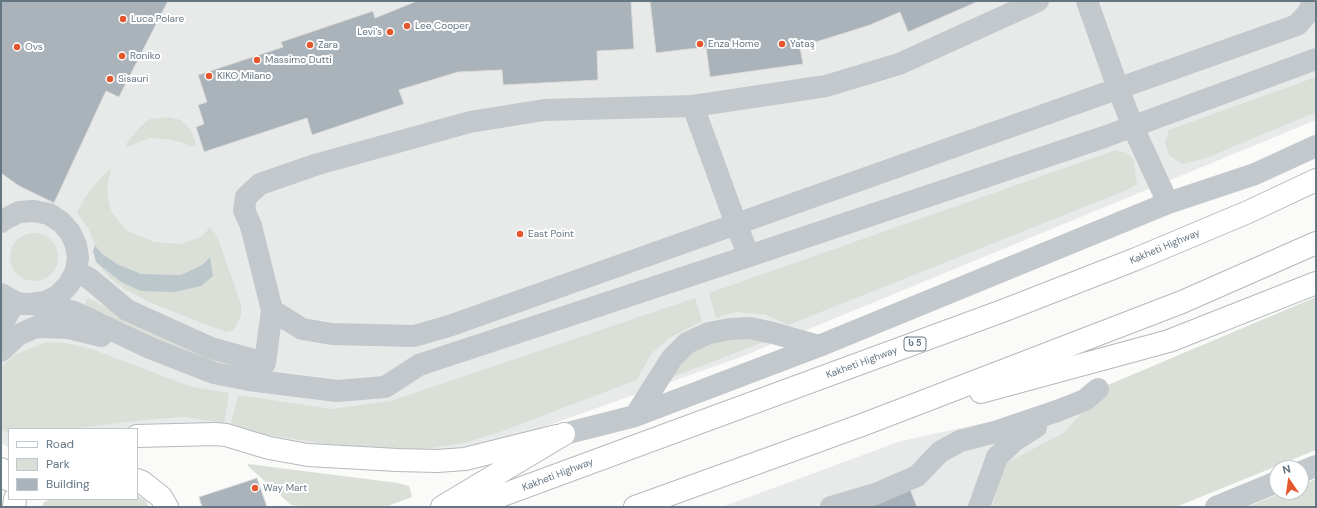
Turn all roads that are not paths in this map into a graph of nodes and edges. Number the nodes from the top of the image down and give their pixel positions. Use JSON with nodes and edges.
{"nodes":[{"id":1,"x":1038,"y":1,"type":"edge"},
{"id":2,"x":1086,"y":1,"type":"edge"},
{"id":3,"x":1314,"y":1,"type":"edge"},
{"id":4,"x":1316,"y":59,"type":"edge"},
{"id":5,"x":1118,"y":88,"type":"junction"},
{"id":6,"x":693,"y":106,"type":"junction"},
{"id":7,"x":1133,"y":127,"type":"junction"},
{"id":8,"x":1316,"y":146,"type":"edge"},
{"id":9,"x":1316,"y":180,"type":"edge"},
{"id":10,"x":1168,"y":203,"type":"junction"},
{"id":11,"x":2,"y":218,"type":"edge"},
{"id":12,"x":736,"y":224,"type":"junction"},
{"id":13,"x":1316,"y":243,"type":"edge"},
{"id":14,"x":749,"y":256,"type":"junction"},
{"id":15,"x":76,"y":271,"type":"junction"},
{"id":16,"x":1316,"y":283,"type":"edge"},
{"id":17,"x":16,"y":300,"type":"edge"},
{"id":18,"x":272,"y":310,"type":"junction"},
{"id":19,"x":1,"y":326,"type":"edge"},
{"id":20,"x":819,"y":346,"type":"junction"},
{"id":21,"x":150,"y":348,"type":"junction"},
{"id":22,"x":1,"y":351,"type":"edge"},
{"id":23,"x":264,"y":363,"type":"junction"},
{"id":24,"x":248,"y":380,"type":"junction"},
{"id":25,"x":1098,"y":389,"type":"dead end"},
{"id":26,"x":1057,"y":411,"type":"junction"},
{"id":27,"x":635,"y":416,"type":"junction"},
{"id":28,"x":862,"y":424,"type":"junction"},
{"id":29,"x":564,"y":434,"type":"junction"},
{"id":30,"x":138,"y":436,"type":"edge"},
{"id":31,"x":138,"y":480,"type":"edge"},
{"id":32,"x":1269,"y":485,"type":"edge"},
{"id":33,"x":167,"y":507,"type":"edge"},
{"id":34,"x":442,"y":507,"type":"edge"},
{"id":35,"x":470,"y":507,"type":"edge"},
{"id":36,"x":635,"y":507,"type":"edge"},
{"id":37,"x":831,"y":507,"type":"edge"},
{"id":38,"x":979,"y":507,"type":"edge"},
{"id":39,"x":1216,"y":507,"type":"edge"}],
"edges":[{"from":1,"to":6,"type":"street"},
{"from":2,"to":5,"type":"street"},
{"from":3,"to":5,"type":"street"},
{"from":4,"to":7,"type":"street"},
{"from":5,"to":7,"type":"street"},
{"from":5,"to":12,"type":"street"},
{"from":6,"to":12,"type":"street"},
{"from":6,"to":18,"type":"street"},
{"from":7,"to":10,"type":"street"},
{"from":7,"to":14,"type":"street"},
{"from":8,"to":10,"type":"street"},
{"from":9,"to":35,"type":"main road","name":"Kakheti Highway","number":"ს 5"},
{"from":10,"to":20,"type":"street"},
{"from":11,"to":15,"type":"street"},
{"from":12,"to":14,"type":"street"},
{"from":12,"to":18,"type":"street"},
{"from":13,"to":28,"type":"main road"},
{"from":14,"to":24,"type":"street"},
{"from":15,"to":17,"type":"street"},
{"from":15,"to":23,"type":"street"},
{"from":16,"to":28,"type":"main road"},
{"from":17,"to":19,"type":"street"},
{"from":17,"to":21,"type":"street"},
{"from":18,"to":23,"type":"street"},
{"from":20,"to":27,"type":"street"},
{"from":20,"to":27,"type":"street"},
{"from":21,"to":22,"type":"street"},
{"from":21,"to":24,"type":"street"},
{"from":23,"to":24,"type":"street"},
{"from":25,"to":26,"type":"street"},
{"from":26,"to":37,"type":"street"},
{"from":26,"to":38,"type":"street"},
{"from":27,"to":29,"type":"street"},
{"from":28,"to":36,"type":"main road"},
{"from":29,"to":30,"type":"main road"},
{"from":29,"to":34,"type":"main road"},
{"from":31,"to":33,"type":"main road"},
{"from":32,"to":39,"type":"street"}]}
